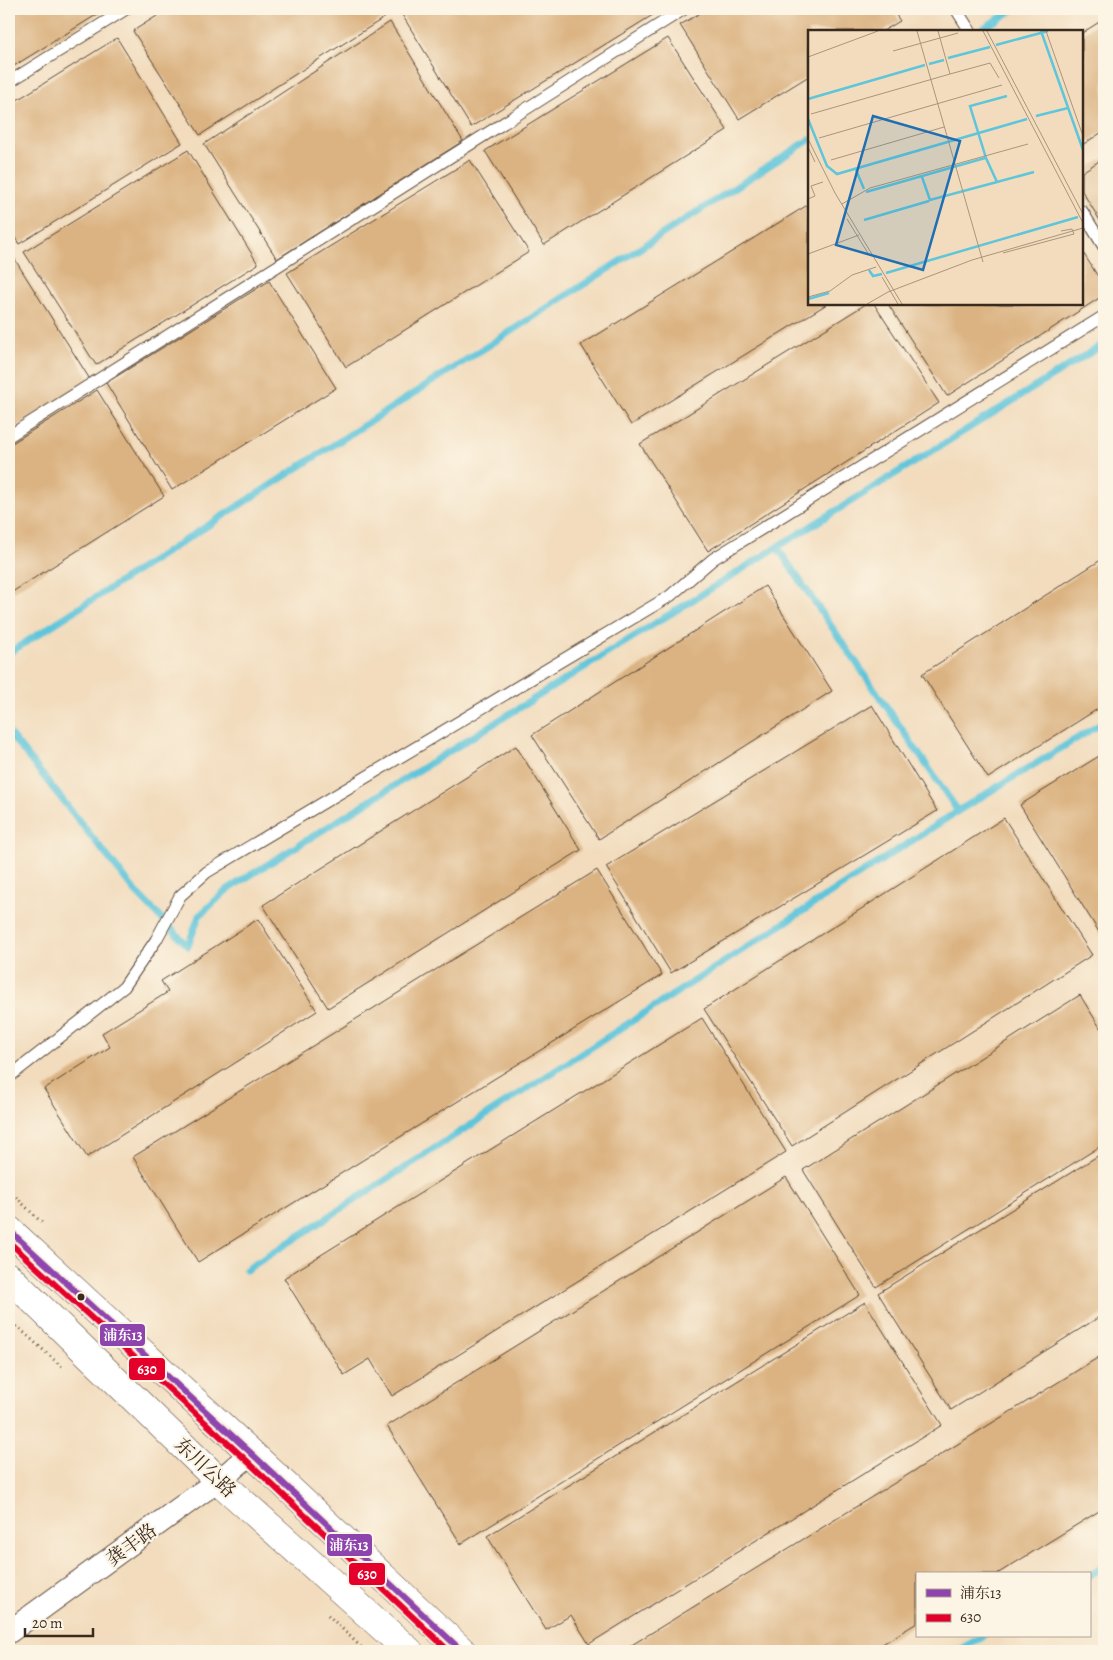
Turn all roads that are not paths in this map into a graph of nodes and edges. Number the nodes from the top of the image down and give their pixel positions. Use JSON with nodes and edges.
{"nodes":[{"id":1,"x":126,"y":9,"type":"edge"},
{"id":2,"x":684,"y":9,"type":"edge"},
{"id":3,"x":956,"y":9,"type":"edge"},
{"id":4,"x":969,"y":29,"type":"edge"},
{"id":5,"x":9,"y":82,"type":"edge"},
{"id":6,"x":1083,"y":213,"type":"edge"},
{"id":7,"x":1104,"y":247,"type":"edge"},
{"id":8,"x":1104,"y":316,"type":"edge"},
{"id":9,"x":9,"y":436,"type":"edge"},
{"id":10,"x":9,"y":1077,"type":"edge"},
{"id":11,"x":9,"y":1230,"type":"edge"},
{"id":12,"x":9,"y":1277,"type":"edge"},
{"id":13,"x":251,"y":1453,"type":"junction"},
{"id":14,"x":219,"y":1481,"type":"junction"},
{"id":15,"x":9,"y":1632,"type":"edge"},
{"id":16,"x":409,"y":1651,"type":"edge"},
{"id":17,"x":462,"y":1651,"type":"edge"}],
"edges":[{"from":1,"to":5,"type":"lane"},
{"from":2,"to":9,"type":"lane"},
{"from":3,"to":4,"type":"lane"},
{"from":6,"to":7,"type":"lane"},
{"from":8,"to":10,"type":"lane"},
{"from":11,"to":13,"type":"main road"},
{"from":12,"to":14,"type":"main road","name":"东川公路"},
{"from":13,"to":14,"type":"street","name":"龚丰路"},
{"from":13,"to":17,"type":"main road"},
{"from":14,"to":15,"type":"street","name":"龚丰路"},
{"from":14,"to":16,"type":"main road","name":"东川公路"}]}
